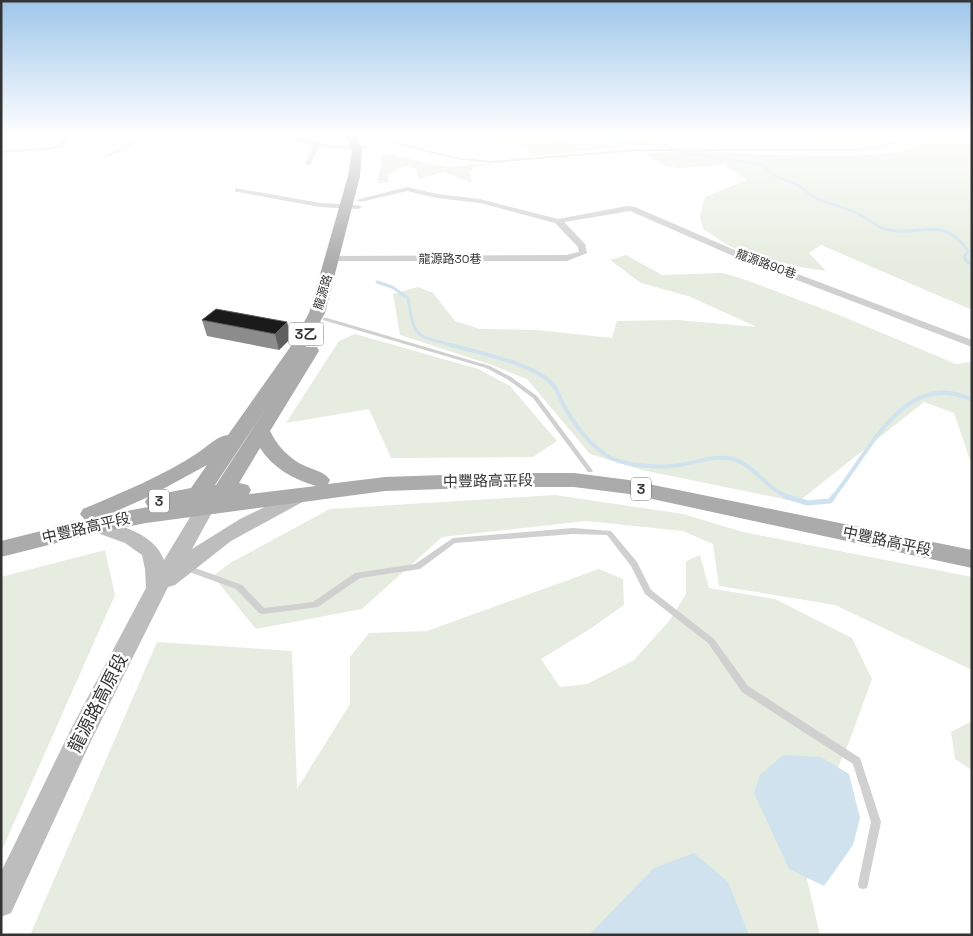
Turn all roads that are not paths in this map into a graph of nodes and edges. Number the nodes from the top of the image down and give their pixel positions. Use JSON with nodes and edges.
{"nodes":[{"id":1,"x":364,"y":178,"type":"edge"},
{"id":2,"x":238,"y":190,"type":"dead end"},
{"id":3,"x":355,"y":205,"type":"junction"},
{"id":4,"x":558,"y":221,"type":"junction"},
{"id":5,"x":339,"y":260,"type":"junction"},
{"id":6,"x":325,"y":320,"type":"junction"},
{"id":7,"x":972,"y":344,"type":"edge"},
{"id":8,"x":252,"y":430,"type":"junction"},
{"id":9,"x":590,"y":471,"type":"junction"},
{"id":10,"x":320,"y":480,"type":"junction"},
{"id":11,"x":222,"y":493,"type":"junction"},
{"id":12,"x":304,"y":494,"type":"junction"},
{"id":13,"x":202,"y":501,"type":"junction"},
{"id":14,"x":94,"y":520,"type":"junction"},
{"id":15,"x":1,"y":535,"type":"edge"},
{"id":16,"x":905,"y":539,"type":"junction"},
{"id":17,"x":972,"y":546,"type":"edge"},
{"id":18,"x":1,"y":549,"type":"edge"},
{"id":19,"x":972,"y":559,"type":"edge"},
{"id":20,"x":184,"y":567,"type":"junction"},
{"id":21,"x":156,"y":588,"type":"junction"},
{"id":22,"x":863,"y":884,"type":"dead end"},
{"id":23,"x":1,"y":903,"type":"edge"}],
"edges":[{"from":1,"to":3,"type":"main road","number":"3乙"},
{"from":2,"to":3,"type":"street","name":"龍源路90巷"},
{"from":3,"to":4,"type":"street","name":"龍源路90巷"},
{"from":3,"to":5,"type":"main road","number":"3乙"},
{"from":4,"to":5,"type":"street","name":"龍源路30巷"},
{"from":4,"to":7,"type":"street","name":"龍源路90巷"},
{"from":5,"to":6,"type":"main road","number":"3乙"},
{"from":5,"to":8,"type":"main road","name":"龍源路","number":"3乙"},
{"from":6,"to":8,"type":"main road","number":"3乙"},
{"from":6,"to":9,"type":"lane"},
{"from":8,"to":10,"type":"main road"},
{"from":8,"to":11,"type":"main road","number":"3乙"},
{"from":8,"to":13,"type":"main road","name":"龍源路","number":"3乙"},
{"from":8,"to":14,"type":"main road"},
{"from":9,"to":10,"type":"main road","name":"中豐路高平段","number":"3"},
{"from":9,"to":16,"type":"main road","name":"中豐路高平段","number":"3"},
{"from":10,"to":11,"type":"main road","name":"中豐路高平段","number":"3"},
{"from":11,"to":13,"type":"main road","name":"中豐路高平段","number":"3"},
{"from":12,"to":13,"type":"main road","name":"中豐路高平段","number":"3"},
{"from":12,"to":16,"type":"main road","name":"中豐路高平段","number":"3"},
{"from":12,"to":20,"type":"street"},
{"from":13,"to":14,"type":"main road","name":"中豐路高平段","number":"3"},
{"from":13,"to":21,"type":"street","name":"龍源路高原段"},
{"from":14,"to":15,"type":"main road","name":"中豐路高平段","number":"3"},
{"from":14,"to":18,"type":"main road","name":"中豐路高平段","number":"3"},
{"from":14,"to":21,"type":"street"},
{"from":16,"to":17,"type":"main road","name":"中豐路高平段","number":"3"},
{"from":16,"to":19,"type":"main road","name":"中豐路高平段","number":"3"},
{"from":20,"to":21,"type":"street"},
{"from":20,"to":22,"type":"lane"},
{"from":21,"to":23,"type":"street","name":"龍源路高原段"}]}
